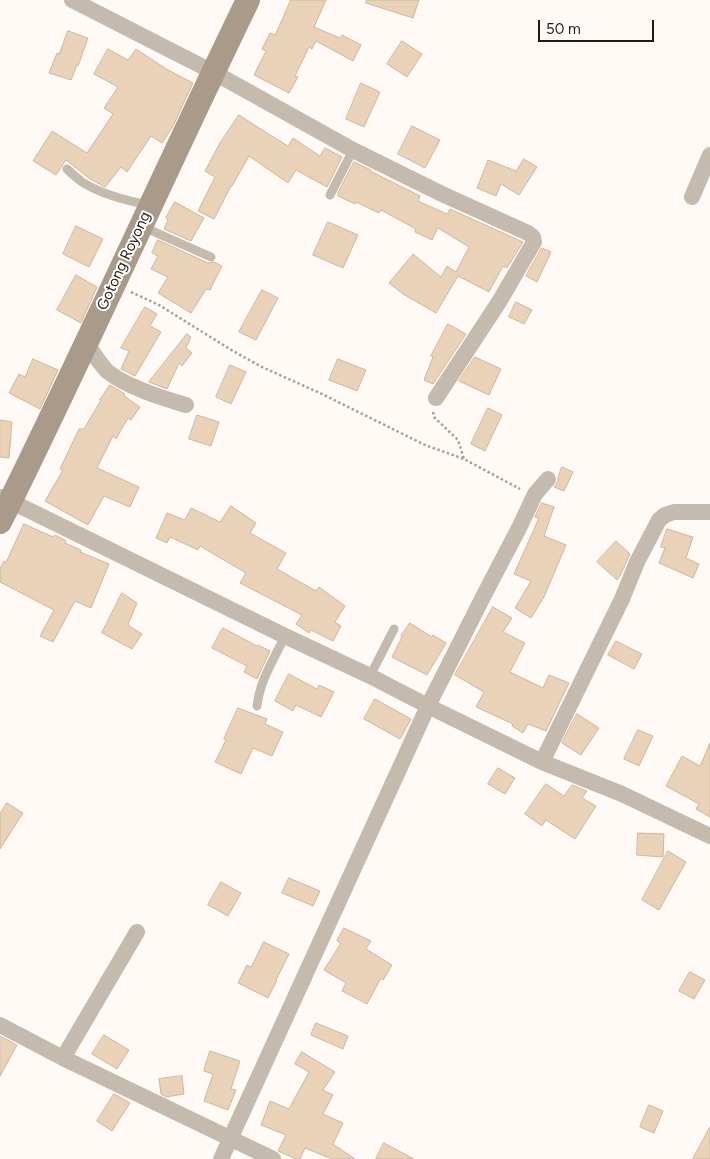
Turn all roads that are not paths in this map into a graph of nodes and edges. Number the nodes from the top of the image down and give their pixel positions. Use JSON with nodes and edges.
{"nodes":[{"id":1,"x":72,"y":0,"type":"edge"},
{"id":2,"x":248,"y":0,"type":"edge"},
{"id":3,"x":213,"y":72,"type":"junction"},
{"id":4,"x":353,"y":150,"type":"junction"},
{"id":5,"x":710,"y":155,"type":"edge"},
{"id":6,"x":66,"y":170,"type":"dead end"},
{"id":7,"x":330,"y":195,"type":"dead end"},
{"id":8,"x":692,"y":197,"type":"dead end"},
{"id":9,"x":146,"y":216,"type":"junction"},
{"id":10,"x":211,"y":257,"type":"dead end"},
{"id":11,"x":86,"y":342,"type":"junction"},
{"id":12,"x":436,"y":398,"type":"road end"},
{"id":13,"x":186,"y":405,"type":"dead end"},
{"id":14,"x":548,"y":479,"type":"dead end"},
{"id":15,"x":5,"y":498,"type":"edge"},
{"id":16,"x":710,"y":512,"type":"edge"},
{"id":17,"x":0,"y":522,"type":"edge"},
{"id":18,"x":394,"y":629,"type":"dead end"},
{"id":19,"x":285,"y":636,"type":"junction"},
{"id":20,"x":370,"y":676,"type":"junction"},
{"id":21,"x":256,"y":706,"type":"dead end"},
{"id":22,"x":428,"y":706,"type":"junction"},
{"id":23,"x":542,"y":762,"type":"junction"},
{"id":24,"x":708,"y":832,"type":"edge"},
{"id":25,"x":137,"y":932,"type":"dead end"},
{"id":26,"x":0,"y":1025,"type":"edge"},
{"id":27,"x":63,"y":1058,"type":"junction"},
{"id":28,"x":231,"y":1139,"type":"junction"},
{"id":29,"x":221,"y":1159,"type":"edge"},
{"id":30,"x":273,"y":1159,"type":"edge"}],
"edges":[{"from":1,"to":3,"type":"street"},
{"from":2,"to":3,"type":"street","name":"Gotong Royong"},
{"from":3,"to":4,"type":"street"},
{"from":3,"to":9,"type":"street","name":"Gotong Royong"},
{"from":4,"to":7,"type":"lane"},
{"from":4,"to":12,"type":"street"},
{"from":5,"to":8,"type":"street"},
{"from":6,"to":9,"type":"lane"},
{"from":9,"to":10,"type":"lane"},
{"from":9,"to":11,"type":"street","name":"Gotong Royong"},
{"from":11,"to":13,"type":"street"},
{"from":11,"to":15,"type":"street","name":"Gotong Royong"},
{"from":14,"to":22,"type":"street"},
{"from":15,"to":17,"type":"street","name":"Gotong Royong"},
{"from":15,"to":19,"type":"street"},
{"from":16,"to":23,"type":"street"},
{"from":18,"to":20,"type":"lane"},
{"from":19,"to":20,"type":"street"},
{"from":19,"to":21,"type":"lane"},
{"from":20,"to":22,"type":"street"},
{"from":22,"to":23,"type":"street"},
{"from":22,"to":28,"type":"street"},
{"from":23,"to":24,"type":"street"},
{"from":25,"to":27,"type":"street"},
{"from":26,"to":27,"type":"street"},
{"from":27,"to":28,"type":"street"},
{"from":28,"to":29,"type":"street"},
{"from":28,"to":30,"type":"street"}]}
